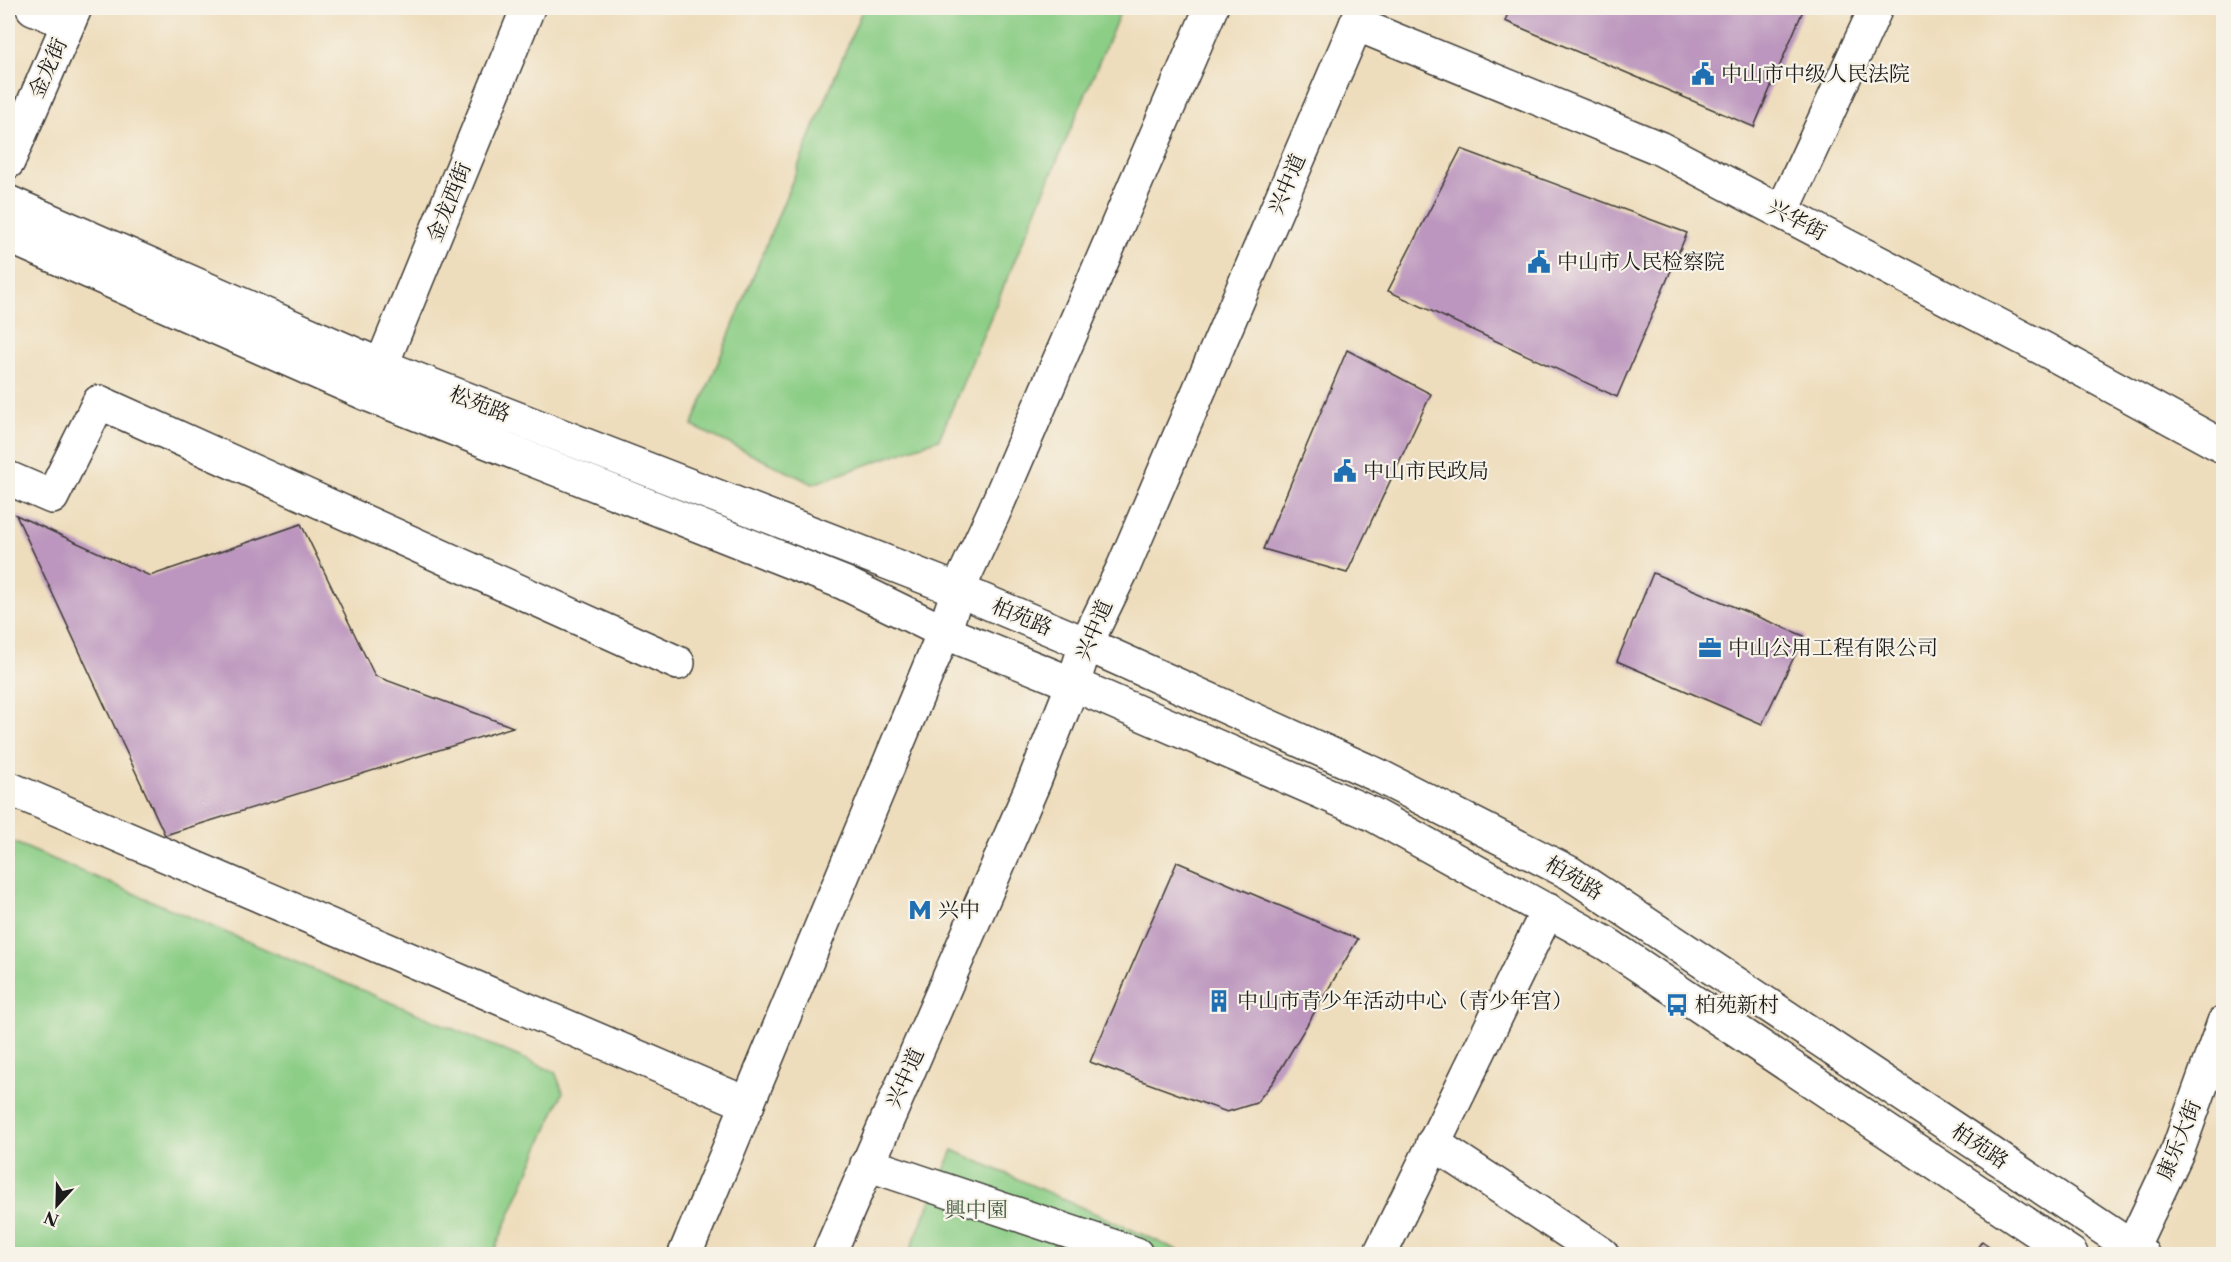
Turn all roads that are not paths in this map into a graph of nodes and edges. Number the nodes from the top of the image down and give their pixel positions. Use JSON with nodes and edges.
{"nodes":[{"id":1,"x":33,"y":8,"type":"edge"},
{"id":2,"x":528,"y":8,"type":"edge"},
{"id":3,"x":1211,"y":8,"type":"edge"},
{"id":4,"x":1876,"y":8,"type":"edge"},
{"id":5,"x":72,"y":15,"type":"edge"},
{"id":6,"x":1360,"y":16,"type":"edge"},
{"id":7,"x":8,"y":162,"type":"edge"},
{"id":8,"x":8,"y":202,"type":"edge"},
{"id":9,"x":1782,"y":212,"type":"junction"},
{"id":10,"x":8,"y":236,"type":"edge"},
{"id":11,"x":382,"y":366,"type":"junction"},
{"id":12,"x":369,"y":395,"type":"junction"},
{"id":13,"x":2223,"y":447,"type":"edge"},
{"id":14,"x":8,"y":478,"type":"edge"},
{"id":15,"x":958,"y":590,"type":"junction"},
{"id":16,"x":944,"y":632,"type":"junction"},
{"id":17,"x":1086,"y":644,"type":"junction"},
{"id":18,"x":678,"y":663,"type":"dead end"},
{"id":19,"x":1073,"y":684,"type":"junction"},
{"id":20,"x":8,"y":788,"type":"edge"},
{"id":21,"x":1548,"y":910,"type":"junction"},
{"id":22,"x":2223,"y":1022,"type":"edge"},
{"id":23,"x":747,"y":1104,"type":"junction"},
{"id":24,"x":1433,"y":1143,"type":"junction"},
{"id":25,"x":867,"y":1164,"type":"junction"},
{"id":26,"x":2134,"y":1252,"type":"edge"},
{"id":27,"x":686,"y":1254,"type":"edge"},
{"id":28,"x":829,"y":1254,"type":"edge"},
{"id":29,"x":1136,"y":1254,"type":"edge"},
{"id":30,"x":1380,"y":1254,"type":"edge"},
{"id":31,"x":1602,"y":1254,"type":"edge"},
{"id":32,"x":2072,"y":1254,"type":"edge"}],
"edges":[{"from":1,"to":5,"type":"street"},
{"from":2,"to":11,"type":"street","name":"金龙西街"},
{"from":3,"to":15,"type":"street"},
{"from":4,"to":9,"type":"street"},
{"from":5,"to":7,"type":"street","name":"金龙街"},
{"from":6,"to":9,"type":"street","name":"兴华街"},
{"from":6,"to":17,"type":"street","name":"兴中道"},
{"from":8,"to":11,"type":"street","name":"松苑路"},
{"from":9,"to":13,"type":"street","name":"兴华街"},
{"from":10,"to":12,"type":"street","name":"松苑路"},
{"from":11,"to":12,"type":"street","name":"金龙西街"},
{"from":11,"to":15,"type":"street","name":"松苑路"},
{"from":12,"to":16,"type":"street","name":"松苑路"},
{"from":14,"to":18,"type":"street"},
{"from":15,"to":16,"type":"street"},
{"from":15,"to":17,"type":"street","name":"柏苑路"},
{"from":16,"to":19,"type":"street","name":"柏苑路"},
{"from":16,"to":23,"type":"street"},
{"from":17,"to":19,"type":"street","name":"兴中道"},
{"from":17,"to":26,"type":"street","name":"柏苑路"},
{"from":19,"to":21,"type":"street","name":"柏苑路"},
{"from":19,"to":25,"type":"street","name":"兴中道"},
{"from":20,"to":23,"type":"street"},
{"from":21,"to":24,"type":"street"},
{"from":21,"to":32,"type":"street","name":"柏苑路"},
{"from":22,"to":26,"type":"street","name":"康乐大街"},
{"from":23,"to":27,"type":"street"},
{"from":24,"to":30,"type":"street"},
{"from":24,"to":31,"type":"street"},
{"from":25,"to":28,"type":"street","name":"兴中道"},
{"from":25,"to":29,"type":"street"}]}
